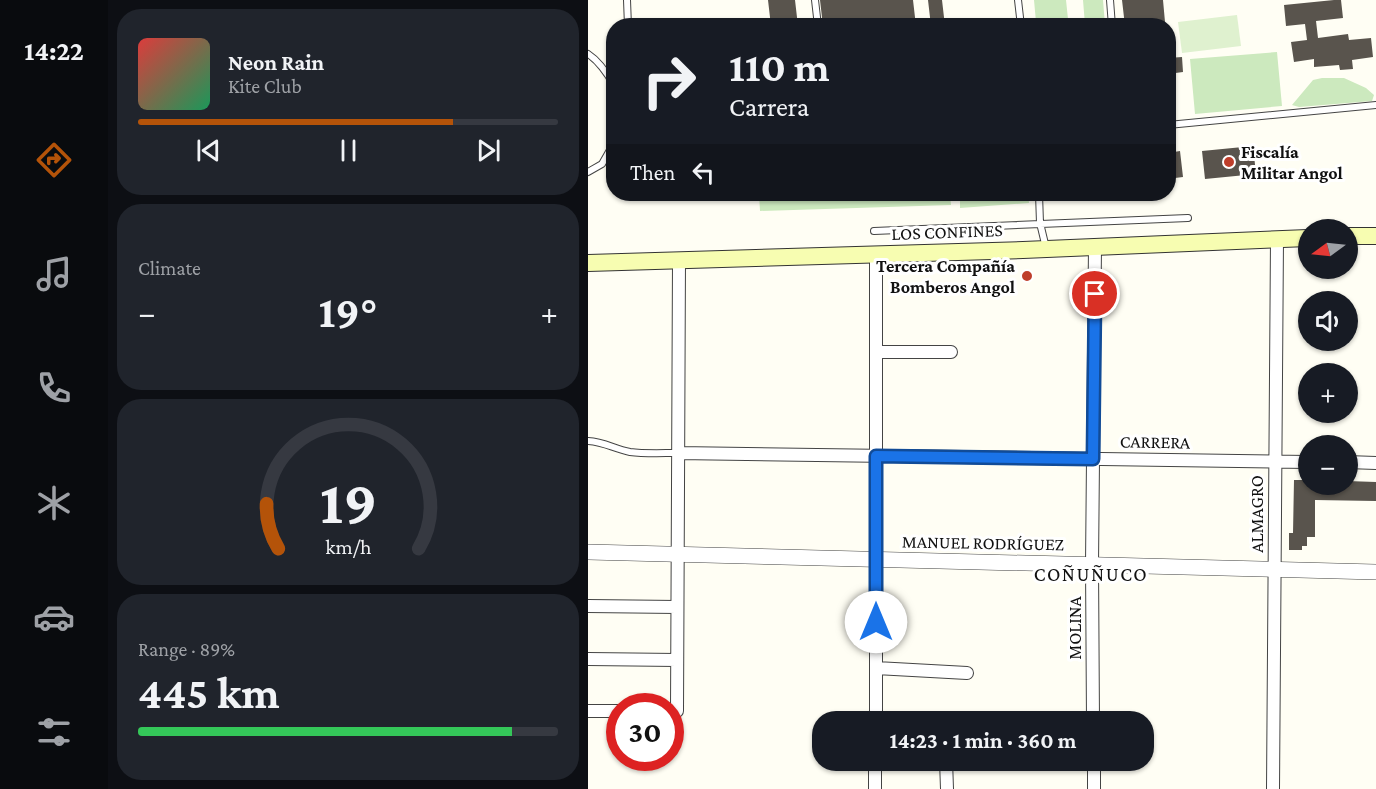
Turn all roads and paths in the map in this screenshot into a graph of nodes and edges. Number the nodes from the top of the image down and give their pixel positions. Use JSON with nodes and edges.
{"nodes":[{"id":1,"x":627,"y":0,"type":"edge"},
{"id":2,"x":815,"y":0,"type":"edge"},
{"id":3,"x":1018,"y":0,"type":"edge"},
{"id":4,"x":1110,"y":0,"type":"edge"},
{"id":5,"x":628,"y":18,"type":"edge"},
{"id":6,"x":817,"y":18,"type":"edge"},
{"id":7,"x":1020,"y":18,"type":"edge"},
{"id":8,"x":1111,"y":18,"type":"edge"},
{"id":9,"x":588,"y":54,"type":"edge"},
{"id":10,"x":606,"y":73,"type":"edge"},
{"id":11,"x":1376,"y":105,"type":"edge"},
{"id":12,"x":1176,"y":124,"type":"edge"},
{"id":13,"x":606,"y":157,"type":"edge"},
{"id":14,"x":588,"y":172,"type":"edge"},
{"id":15,"x":1039,"y":201,"type":"edge"},
{"id":16,"x":1188,"y":218,"type":"dead end"},
{"id":17,"x":1040,"y":223,"type":"junction"},
{"id":18,"x":874,"y":231,"type":"dead end"},
{"id":19,"x":1376,"y":236,"type":"edge"},
{"id":20,"x":1358,"y":237,"type":"edge"},
{"id":21,"x":1277,"y":238,"type":"junction"},
{"id":22,"x":1298,"y":238,"type":"edge"},
{"id":23,"x":1095,"y":246,"type":"junction"},
{"id":24,"x":1047,"y":248,"type":"junction"},
{"id":25,"x":876,"y":254,"type":"junction"},
{"id":26,"x":679,"y":260,"type":"junction"},
{"id":27,"x":588,"y":263,"type":"edge"},
{"id":28,"x":876,"y":352,"type":"junction"},
{"id":29,"x":951,"y":352,"type":"dead end"},
{"id":30,"x":588,"y":441,"type":"edge"},
{"id":31,"x":678,"y":453,"type":"junction"},
{"id":32,"x":876,"y":456,"type":"junction"},
{"id":33,"x":1093,"y":459,"type":"junction"},
{"id":34,"x":1276,"y":462,"type":"junction"},
{"id":35,"x":1298,"y":462,"type":"edge"},
{"id":36,"x":1358,"y":462,"type":"edge"},
{"id":37,"x":1376,"y":463,"type":"edge"},
{"id":38,"x":588,"y":552,"type":"edge"},
{"id":39,"x":677,"y":554,"type":"junction"},
{"id":40,"x":876,"y":559,"type":"junction"},
{"id":41,"x":1092,"y":565,"type":"junction"},
{"id":42,"x":1275,"y":570,"type":"junction"},
{"id":43,"x":1376,"y":572,"type":"edge"},
{"id":44,"x":588,"y":606,"type":"edge"},
{"id":45,"x":677,"y":607,"type":"junction"},
{"id":46,"x":588,"y":659,"type":"edge"},
{"id":47,"x":677,"y":660,"type":"junction"},
{"id":48,"x":876,"y":668,"type":"junction"},
{"id":49,"x":967,"y":673,"type":"dead end"},
{"id":50,"x":675,"y":693,"type":"edge"},
{"id":51,"x":588,"y":711,"type":"edge"},
{"id":52,"x":606,"y":711,"type":"edge"},
{"id":53,"x":876,"y":711,"type":"edge"},
{"id":54,"x":1093,"y":711,"type":"edge"},
{"id":55,"x":875,"y":771,"type":"edge"},
{"id":56,"x":946,"y":771,"type":"edge"},
{"id":57,"x":1094,"y":771,"type":"edge"},
{"id":58,"x":875,"y":789,"type":"edge"},
{"id":59,"x":947,"y":789,"type":"edge"},
{"id":60,"x":1094,"y":789,"type":"edge"},
{"id":61,"x":1274,"y":789,"type":"edge"}],
"edges":[{"from":1,"to":5,"type":"lane"},
{"from":2,"to":6,"type":"lane"},
{"from":3,"to":7,"type":"lane"},
{"from":4,"to":8,"type":"lane"},
{"from":9,"to":10,"type":"lane"},
{"from":11,"to":12,"type":"lane"},
{"from":13,"to":14,"type":"lane"},
{"from":15,"to":17,"type":"lane"},
{"from":16,"to":17,"type":"lane"},
{"from":17,"to":18,"type":"lane"},
{"from":17,"to":24,"type":"lane"},
{"from":19,"to":20,"type":"main road"},
{"from":21,"to":22,"type":"main road","name":"LOS CONFINES"},
{"from":21,"to":23,"type":"main road","name":"LOS CONFINES"},
{"from":21,"to":34,"type":"street","name":"ALMAGRO"},
{"from":23,"to":24,"type":"main road","name":"LOS CONFINES"},
{"from":23,"to":33,"type":"street","name":"MOLINA"},
{"from":24,"to":25,"type":"main road","name":"LOS CONFINES"},
{"from":25,"to":26,"type":"main road","name":"LOS CONFINES"},
{"from":25,"to":28,"type":"street"},
{"from":26,"to":27,"type":"main road","name":"LOS CONFINES"},
{"from":26,"to":31,"type":"street"},
{"from":28,"to":29,"type":"street"},
{"from":28,"to":32,"type":"street"},
{"from":30,"to":31,"type":"lane"},
{"from":31,"to":32,"type":"street","name":"CARRERA"},
{"from":31,"to":39,"type":"street"},
{"from":32,"to":33,"type":"street","name":"CARRERA"},
{"from":32,"to":40,"type":"street"},
{"from":33,"to":34,"type":"street","name":"CARRERA"},
{"from":33,"to":41,"type":"street","name":"MOLINA"},
{"from":34,"to":35,"type":"street","name":"CARRERA"},
{"from":34,"to":42,"type":"street","name":"ALMAGRO"},
{"from":36,"to":37,"type":"street"},
{"from":38,"to":39,"type":"street","name":"MANUEL RODRÍGUEZ"},
{"from":39,"to":40,"type":"street","name":"MANUEL RODRÍGUEZ"},
{"from":39,"to":45,"type":"street"},
{"from":40,"to":41,"type":"street","name":"MANUEL RODRÍGUEZ"},
{"from":40,"to":48,"type":"street"},
{"from":41,"to":42,"type":"street","name":"MANUEL RODRÍGUEZ"},
{"from":41,"to":54,"type":"street","name":"MOLINA"},
{"from":42,"to":43,"type":"street","name":"MANUEL RODRÍGUEZ"},
{"from":42,"to":61,"type":"street","name":"ALMAGRO"},
{"from":44,"to":45,"type":"street"},
{"from":45,"to":47,"type":"street"},
{"from":46,"to":47,"type":"street"},
{"from":47,"to":50,"type":"street"},
{"from":48,"to":49,"type":"street"},
{"from":48,"to":53,"type":"street"},
{"from":51,"to":52,"type":"street"},
{"from":55,"to":58,"type":"street"},
{"from":56,"to":59,"type":"street"},
{"from":57,"to":60,"type":"street"}]}
